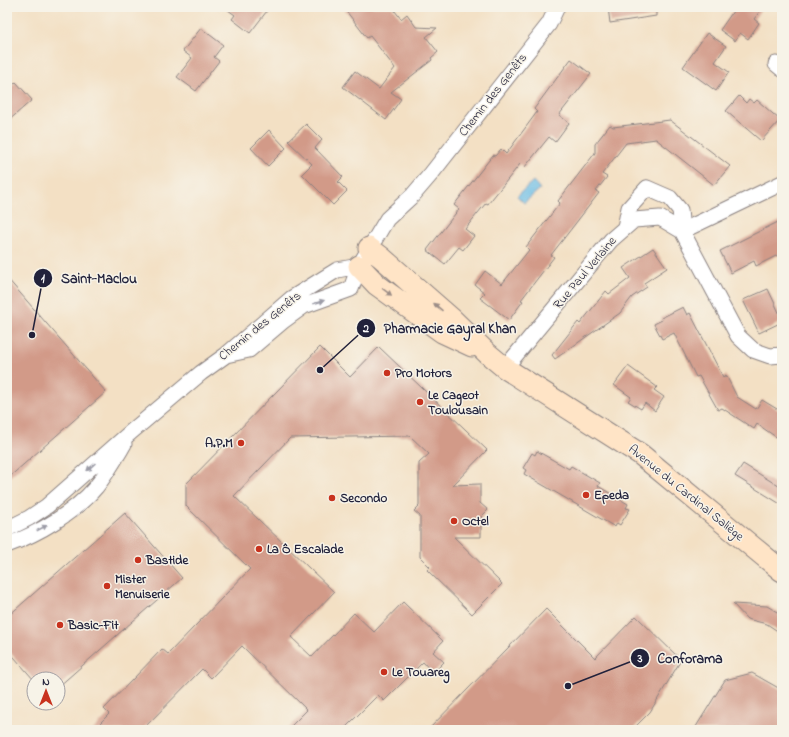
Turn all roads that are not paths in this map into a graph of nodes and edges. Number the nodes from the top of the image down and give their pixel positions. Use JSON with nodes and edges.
{"nodes":[{"id":1,"x":557,"y":7,"type":"edge"},
{"id":2,"x":782,"y":183,"type":"edge"},
{"id":3,"x":625,"y":227,"type":"junction"},
{"id":4,"x":682,"y":231,"type":"junction"},
{"id":5,"x":364,"y":257,"type":"junction"},
{"id":6,"x":226,"y":355,"type":"junction"},
{"id":7,"x":782,"y":355,"type":"edge"},
{"id":8,"x":505,"y":368,"type":"junction"},
{"id":9,"x":131,"y":432,"type":"junction"},
{"id":10,"x":7,"y":529,"type":"edge"},
{"id":11,"x":7,"y":545,"type":"edge"},
{"id":12,"x":782,"y":571,"type":"edge"}],
"edges":[{"from":1,"to":5,"type":"street","name":"Chemin des Genêts"},
{"from":2,"to":4,"type":"street"},
{"from":3,"to":4,"type":"street","name":"Rue Paul Verlaine"},
{"from":3,"to":4,"type":"street"},
{"from":3,"to":8,"type":"street","name":"Rue Paul Verlaine"},
{"from":4,"to":7,"type":"street"},
{"from":5,"to":6,"type":"street","name":"Chemin des Genêts"},
{"from":6,"to":5,"type":"street","one_way":true},
{"from":5,"to":8,"type":"main road","name":"Avenue du Cardinal Saliège"},
{"from":6,"to":9,"type":"street","name":"Chemin des Genêts"},
{"from":8,"to":12,"type":"main road","name":"Avenue du Cardinal Saliège"},
{"from":9,"to":10,"type":"street","name":"Chemin des Genêts","one_way":true},
{"from":11,"to":9,"type":"street","one_way":true}]}
